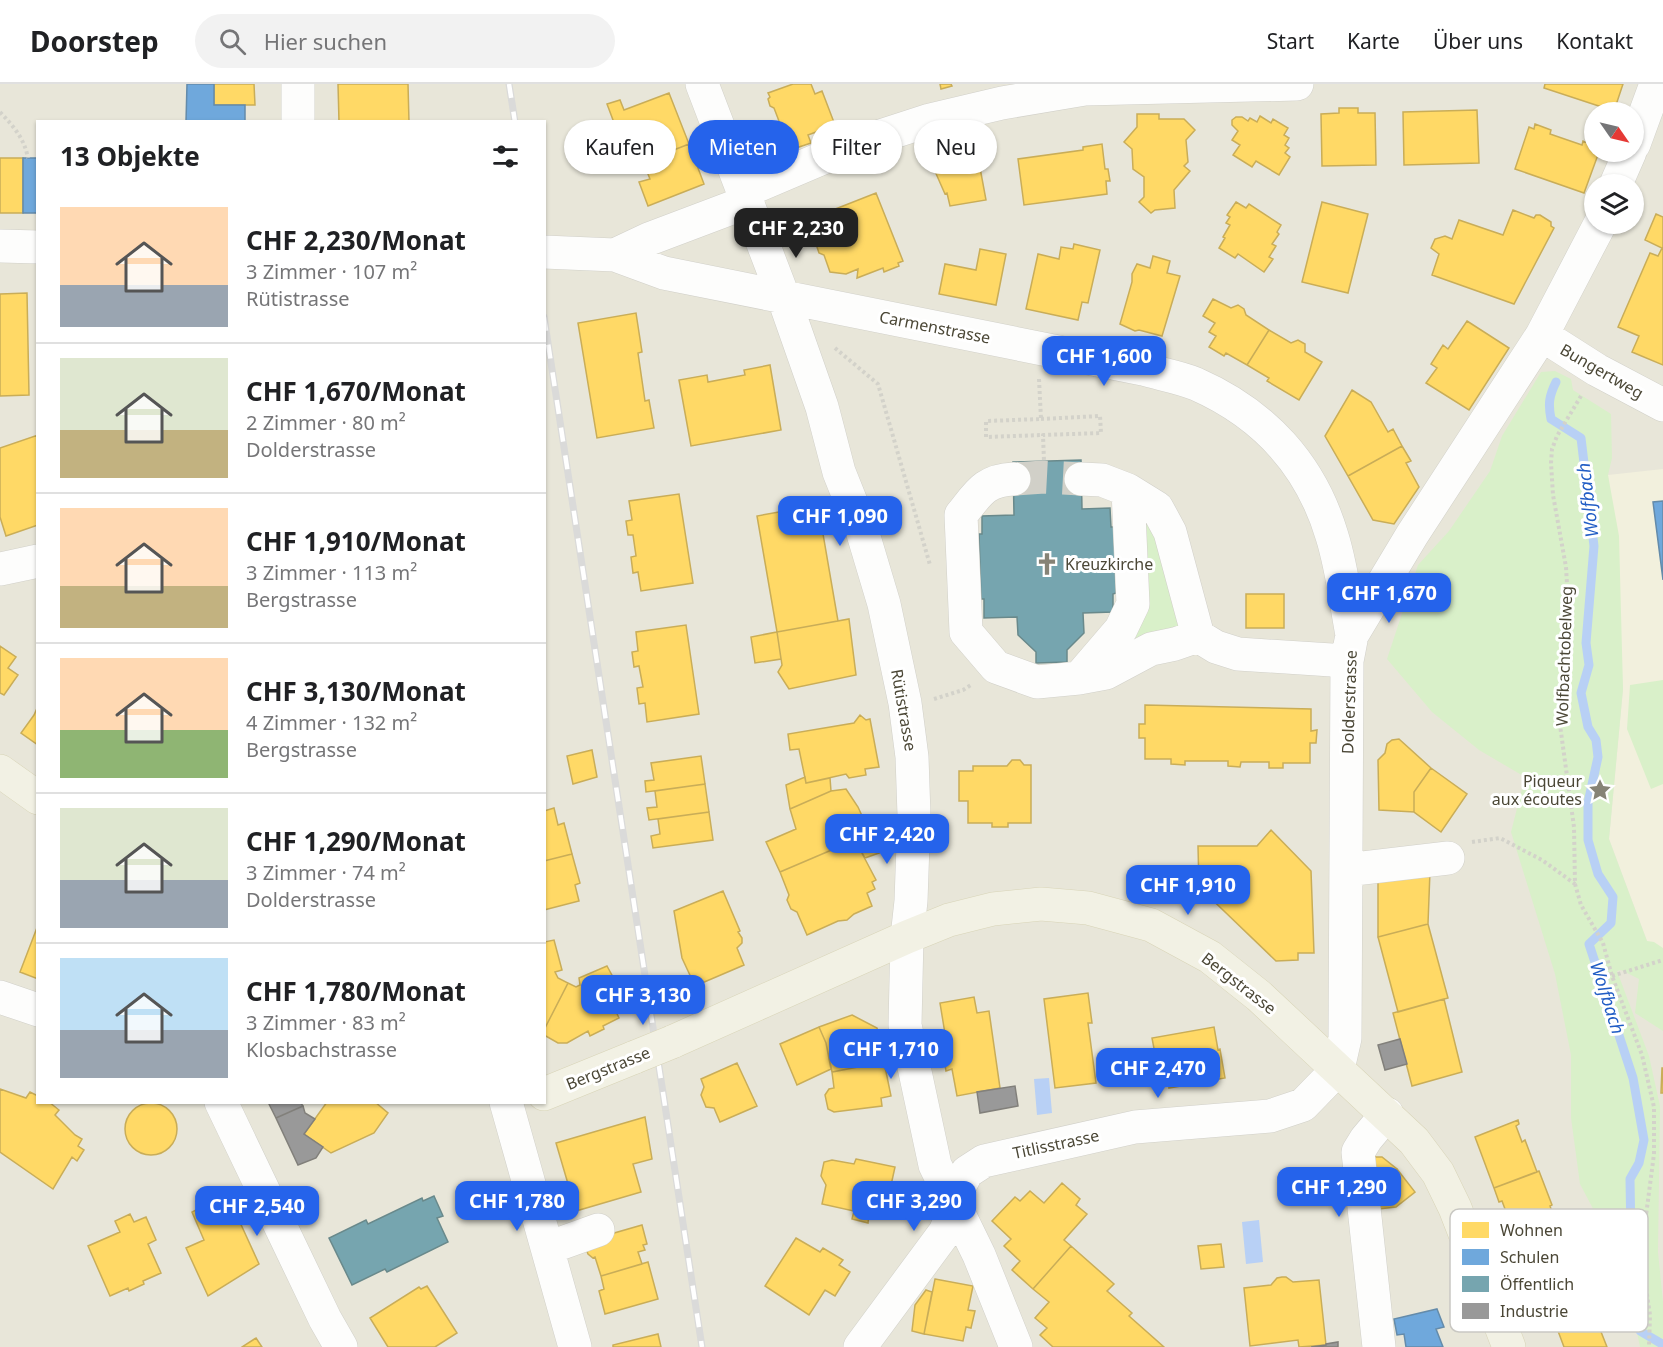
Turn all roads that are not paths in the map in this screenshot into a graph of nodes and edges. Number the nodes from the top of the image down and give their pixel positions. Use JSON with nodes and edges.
{"nodes":[{"id":1,"x":298,"y":84,"type":"edge"},
{"id":2,"x":702,"y":84,"type":"edge"},
{"id":3,"x":1298,"y":84,"type":"edge"},
{"id":4,"x":1656,"y":84,"type":"edge"},
{"id":5,"x":1644,"y":117,"type":"edge"},
{"id":6,"x":298,"y":120,"type":"edge"},
{"id":7,"x":745,"y":197,"type":"junction"},
{"id":8,"x":1595,"y":234,"type":"edge"},
{"id":9,"x":0,"y":246,"type":"edge"},
{"id":10,"x":36,"y":247,"type":"edge"},
{"id":11,"x":548,"y":252,"type":"edge"},
{"id":12,"x":615,"y":255,"type":"junction"},
{"id":13,"x":783,"y":296,"type":"junction"},
{"id":14,"x":1542,"y":335,"type":"junction"},
{"id":15,"x":1663,"y":405,"type":"edge"},
{"id":16,"x":1014,"y":479,"type":"tunnel mouth"},
{"id":17,"x":1081,"y":479,"type":"tunnel mouth"},
{"id":18,"x":1128,"y":490,"type":"junction"},
{"id":19,"x":36,"y":561,"type":"edge"},
{"id":20,"x":0,"y":569,"type":"edge"},
{"id":21,"x":1198,"y":636,"type":"junction"},
{"id":22,"x":1350,"y":648,"type":"junction"},
{"id":23,"x":1079,"y":678,"type":"junction"},
{"id":24,"x":0,"y":771,"type":"edge"},
{"id":25,"x":36,"y":797,"type":"edge"},
{"id":26,"x":1448,"y":858,"type":"dead end"},
{"id":27,"x":1346,"y":870,"type":"junction"},
{"id":28,"x":906,"y":936,"type":"junction"},
{"id":29,"x":0,"y":997,"type":"edge"},
{"id":30,"x":36,"y":1009,"type":"edge"},
{"id":31,"x":1338,"y":1069,"type":"junction"},
{"id":32,"x":546,"y":1093,"type":"edge"},
{"id":33,"x":222,"y":1104,"type":"edge"},
{"id":34,"x":507,"y":1104,"type":"edge"},
{"id":35,"x":1387,"y":1114,"type":"junction"},
{"id":36,"x":955,"y":1208,"type":"junction"},
{"id":37,"x":1455,"y":1209,"type":"edge"},
{"id":38,"x":598,"y":1230,"type":"dead end"},
{"id":39,"x":548,"y":1248,"type":"junction"},
{"id":40,"x":1503,"y":1332,"type":"edge"},
{"id":41,"x":341,"y":1347,"type":"edge"},
{"id":42,"x":576,"y":1347,"type":"edge"},
{"id":43,"x":860,"y":1347,"type":"edge"},
{"id":44,"x":1016,"y":1347,"type":"edge"},
{"id":45,"x":1379,"y":1347,"type":"edge"},
{"id":46,"x":1509,"y":1347,"type":"edge"}],
"edges":[{"from":1,"to":6,"type":"street"},
{"from":2,"to":7,"type":"street","name":"Rütistrasse"},
{"from":3,"to":7,"type":"street"},
{"from":4,"to":5,"type":"street"},
{"from":7,"to":12,"type":"street"},
{"from":7,"to":13,"type":"street","name":"Rütistrasse"},
{"from":8,"to":14,"type":"street","name":"Dolderstrasse"},
{"from":9,"to":10,"type":"street"},
{"from":11,"to":12,"type":"street","name":"Carmenstrasse"},
{"from":12,"to":13,"type":"street","name":"Carmenstrasse"},
{"from":13,"to":22,"type":"street","name":"Carmenstrasse"},
{"from":13,"to":28,"type":"street","name":"Rütistrasse"},
{"from":14,"to":15,"type":"street","name":"Bungertweg"},
{"from":14,"to":22,"type":"street","name":"Dolderstrasse"},
{"from":16,"to":23,"type":"street"},
{"from":17,"to":18,"type":"street"},
{"from":18,"to":21,"type":"street"},
{"from":18,"to":23,"type":"street"},
{"from":19,"to":20,"type":"street"},
{"from":21,"to":22,"type":"street"},
{"from":21,"to":23,"type":"street"},
{"from":22,"to":27,"type":"street","name":"Dolderstrasse"},
{"from":24,"to":25,"type":"main road"},
{"from":26,"to":27,"type":"street"},
{"from":27,"to":31,"type":"street","name":"Dolderstrasse"},
{"from":28,"to":31,"type":"main road","name":"Bergstrasse"},
{"from":28,"to":32,"type":"main road","name":"Bergstrasse","bridge":true},
{"from":28,"to":36,"type":"street","name":"Rütistrasse"},
{"from":29,"to":30,"type":"street"},
{"from":31,"to":35,"type":"main road","name":"Bergstrasse"},
{"from":31,"to":36,"type":"street","name":"Titlisstrasse"},
{"from":33,"to":41,"type":"street"},
{"from":34,"to":39,"type":"street"},
{"from":35,"to":37,"type":"main road","name":"Bergstrasse"},
{"from":35,"to":45,"type":"street"},
{"from":36,"to":43,"type":"street","name":"Titlisstrasse"},
{"from":36,"to":44,"type":"street","name":"Rütistrasse"},
{"from":38,"to":39,"type":"street"},
{"from":39,"to":42,"type":"street"},
{"from":40,"to":46,"type":"main road","name":"Bergstrasse"}]}
